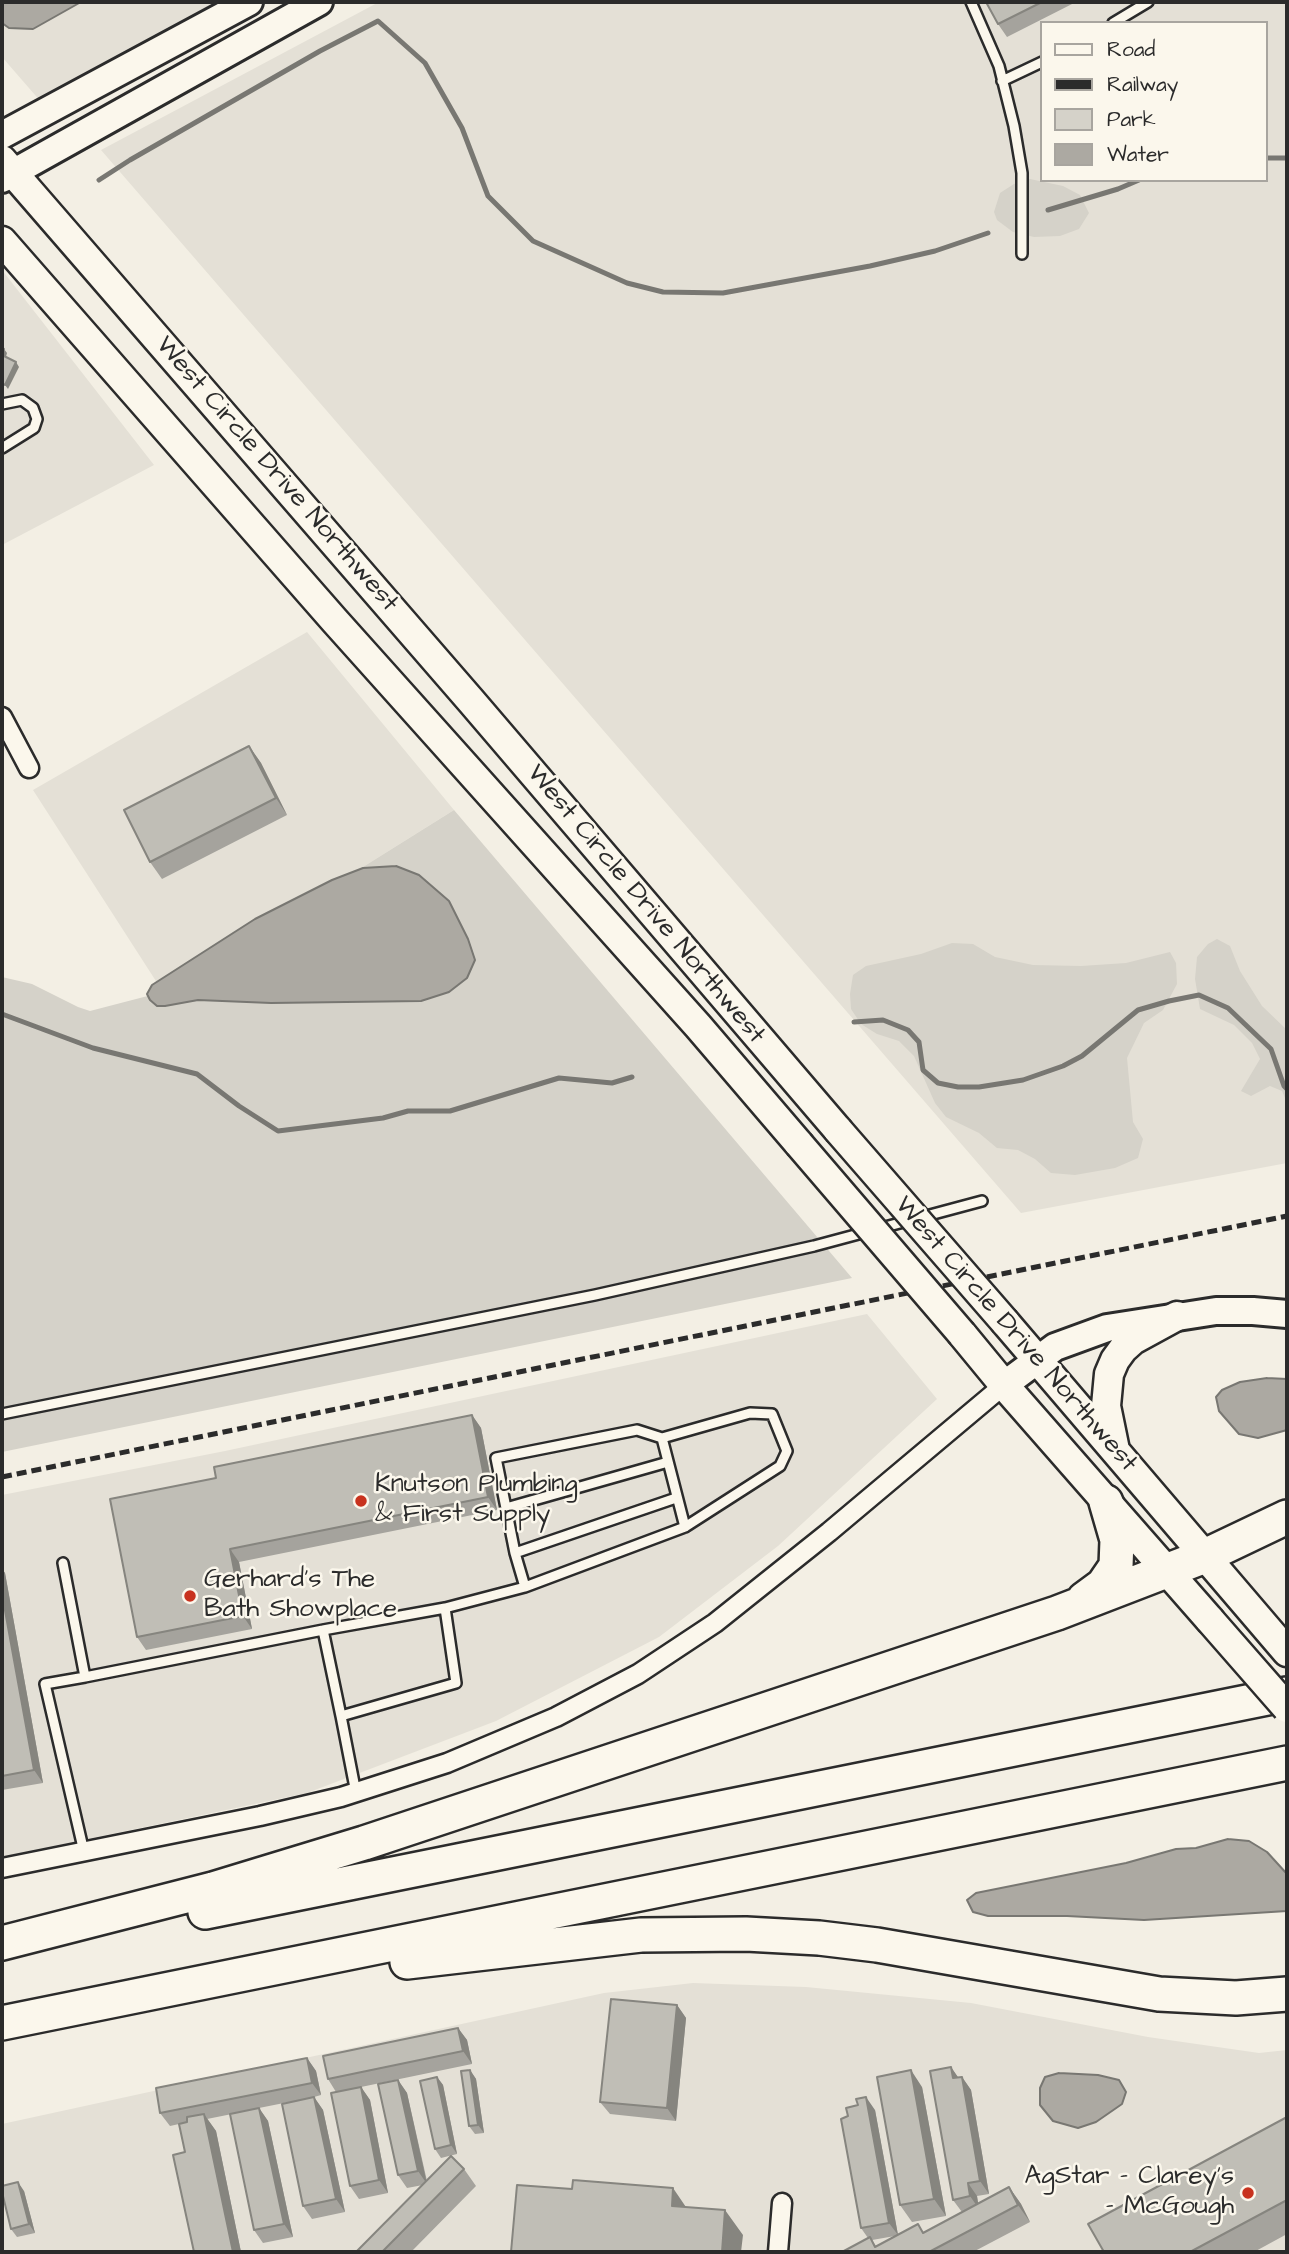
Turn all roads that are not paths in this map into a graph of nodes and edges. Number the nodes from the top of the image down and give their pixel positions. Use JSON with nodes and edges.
{"nodes":[{"id":1,"x":249,"y":2,"type":"edge"},
{"id":2,"x":319,"y":2,"type":"edge"},
{"id":3,"x":971,"y":2,"type":"edge"},
{"id":4,"x":1148,"y":2,"type":"edge"},
{"id":5,"x":1116,"y":21,"type":"edge"},
{"id":6,"x":1040,"y":63,"type":"edge"},
{"id":7,"x":1002,"y":81,"type":"junction"},
{"id":8,"x":2,"y":135,"type":"edge"},
{"id":9,"x":5,"y":171,"type":"edge"},
{"id":10,"x":2,"y":241,"type":"edge"},
{"id":11,"x":1022,"y":254,"type":"dead end"},
{"id":12,"x":2,"y":404,"type":"edge"},
{"id":13,"x":2,"y":448,"type":"edge"},
{"id":14,"x":2,"y":717,"type":"edge"},
{"id":15,"x":29,"y":768,"type":"dead end"},
{"id":16,"x":982,"y":1200,"type":"dead end"},
{"id":17,"x":1287,"y":1314,"type":"edge"},
{"id":18,"x":1177,"y":1315,"type":"junction"},
{"id":19,"x":1036,"y":1359,"type":"junction"},
{"id":20,"x":1004,"y":1385,"type":"junction"},
{"id":21,"x":2,"y":1414,"type":"edge"},
{"id":22,"x":662,"y":1438,"type":"junction"},
{"id":23,"x":1116,"y":1453,"type":"junction"},
{"id":24,"x":668,"y":1462,"type":"junction"},
{"id":25,"x":676,"y":1497,"type":"junction"},
{"id":26,"x":1106,"y":1502,"type":"junction"},
{"id":27,"x":506,"y":1508,"type":"junction"},
{"id":28,"x":1287,"y":1517,"type":"edge"},
{"id":29,"x":685,"y":1527,"type":"junction"},
{"id":30,"x":515,"y":1553,"type":"junction"},
{"id":31,"x":1205,"y":1556,"type":"junction"},
{"id":32,"x":63,"y":1563,"type":"dead end"},
{"id":33,"x":1168,"y":1572,"type":"junction"},
{"id":34,"x":525,"y":1587,"type":"junction"},
{"id":35,"x":1074,"y":1607,"type":"junction"},
{"id":36,"x":445,"y":1608,"type":"junction"},
{"id":37,"x":323,"y":1630,"type":"junction"},
{"id":38,"x":1287,"y":1652,"type":"edge"},
{"id":39,"x":85,"y":1677,"type":"junction"},
{"id":40,"x":1287,"y":1694,"type":"edge"},
{"id":41,"x":1287,"y":1708,"type":"edge"},
{"id":42,"x":341,"y":1716,"type":"junction"},
{"id":43,"x":1287,"y":1763,"type":"edge"},
{"id":44,"x":356,"y":1793,"type":"junction"},
{"id":45,"x":84,"y":1852,"type":"junction"},
{"id":46,"x":2,"y":1868,"type":"edge"},
{"id":47,"x":2,"y":1943,"type":"edge"},
{"id":48,"x":2,"y":1953,"type":"edge"},
{"id":49,"x":151,"y":1993,"type":"junction"},
{"id":50,"x":1287,"y":1994,"type":"edge"},
{"id":51,"x":2,"y":2023,"type":"edge"},
{"id":52,"x":782,"y":2203,"type":"dead end"},
{"id":53,"x":778,"y":2252,"type":"edge"}],
"edges":[{"from":1,"to":8,"type":"main road"},
{"from":2,"to":9,"type":"main road"},
{"from":3,"to":7,"type":"lane"},
{"from":4,"to":5,"type":"lane"},
{"from":6,"to":7,"type":"lane"},
{"from":7,"to":11,"type":"lane"},
{"from":9,"to":19,"type":"main road","name":"West Circle Drive Northwest","bridge":true},
{"from":10,"to":20,"type":"main road","name":"West Circle Drive Northwest","bridge":true},
{"from":12,"to":13,"type":"lane"},
{"from":14,"to":15,"type":"street"},
{"from":16,"to":21,"type":"lane"},
{"from":17,"to":18,"type":"main road"},
{"from":18,"to":19,"type":"main road"},
{"from":18,"to":23,"type":"main road"},
{"from":19,"to":20,"type":"main road"},
{"from":19,"to":23,"type":"main road","name":"West Circle Drive Northwest"},
{"from":20,"to":26,"type":"main road","name":"West Circle Drive Northwest"},
{"from":20,"to":44,"type":"street"},
{"from":22,"to":24,"type":"lane"},
{"from":22,"to":27,"type":"lane"},
{"from":22,"to":29,"type":"lane"},
{"from":23,"to":31,"type":"main road","name":"West Circle Drive Northwest"},
{"from":24,"to":25,"type":"lane"},
{"from":24,"to":27,"type":"lane"},
{"from":25,"to":29,"type":"lane"},
{"from":25,"to":30,"type":"lane"},
{"from":26,"to":33,"type":"main road","name":"West Circle Drive Northwest"},
{"from":26,"to":35,"type":"highway"},
{"from":27,"to":30,"type":"lane"},
{"from":28,"to":31,"type":"highway"},
{"from":29,"to":34,"type":"lane"},
{"from":30,"to":34,"type":"lane"},
{"from":31,"to":33,"type":"highway"},
{"from":31,"to":38,"type":"main road","name":"West Circle Drive Northwest"},
{"from":32,"to":39,"type":"lane"},
{"from":33,"to":35,"type":"highway"},
{"from":33,"to":41,"type":"main road","name":"West Circle Drive Northwest","bridge":true},
{"from":34,"to":36,"type":"lane"},
{"from":35,"to":47,"type":"highway"},
{"from":36,"to":37,"type":"lane"},
{"from":36,"to":42,"type":"lane"},
{"from":37,"to":39,"type":"lane"},
{"from":37,"to":42,"type":"lane"},
{"from":39,"to":45,"type":"lane"},
{"from":40,"to":48,"type":"highway"},
{"from":42,"to":44,"type":"lane"},
{"from":43,"to":49,"type":"highway"},
{"from":44,"to":45,"type":"street"},
{"from":45,"to":46,"type":"street"},
{"from":49,"to":50,"type":"highway"},
{"from":49,"to":51,"type":"highway"},
{"from":52,"to":53,"type":"street"}]}
